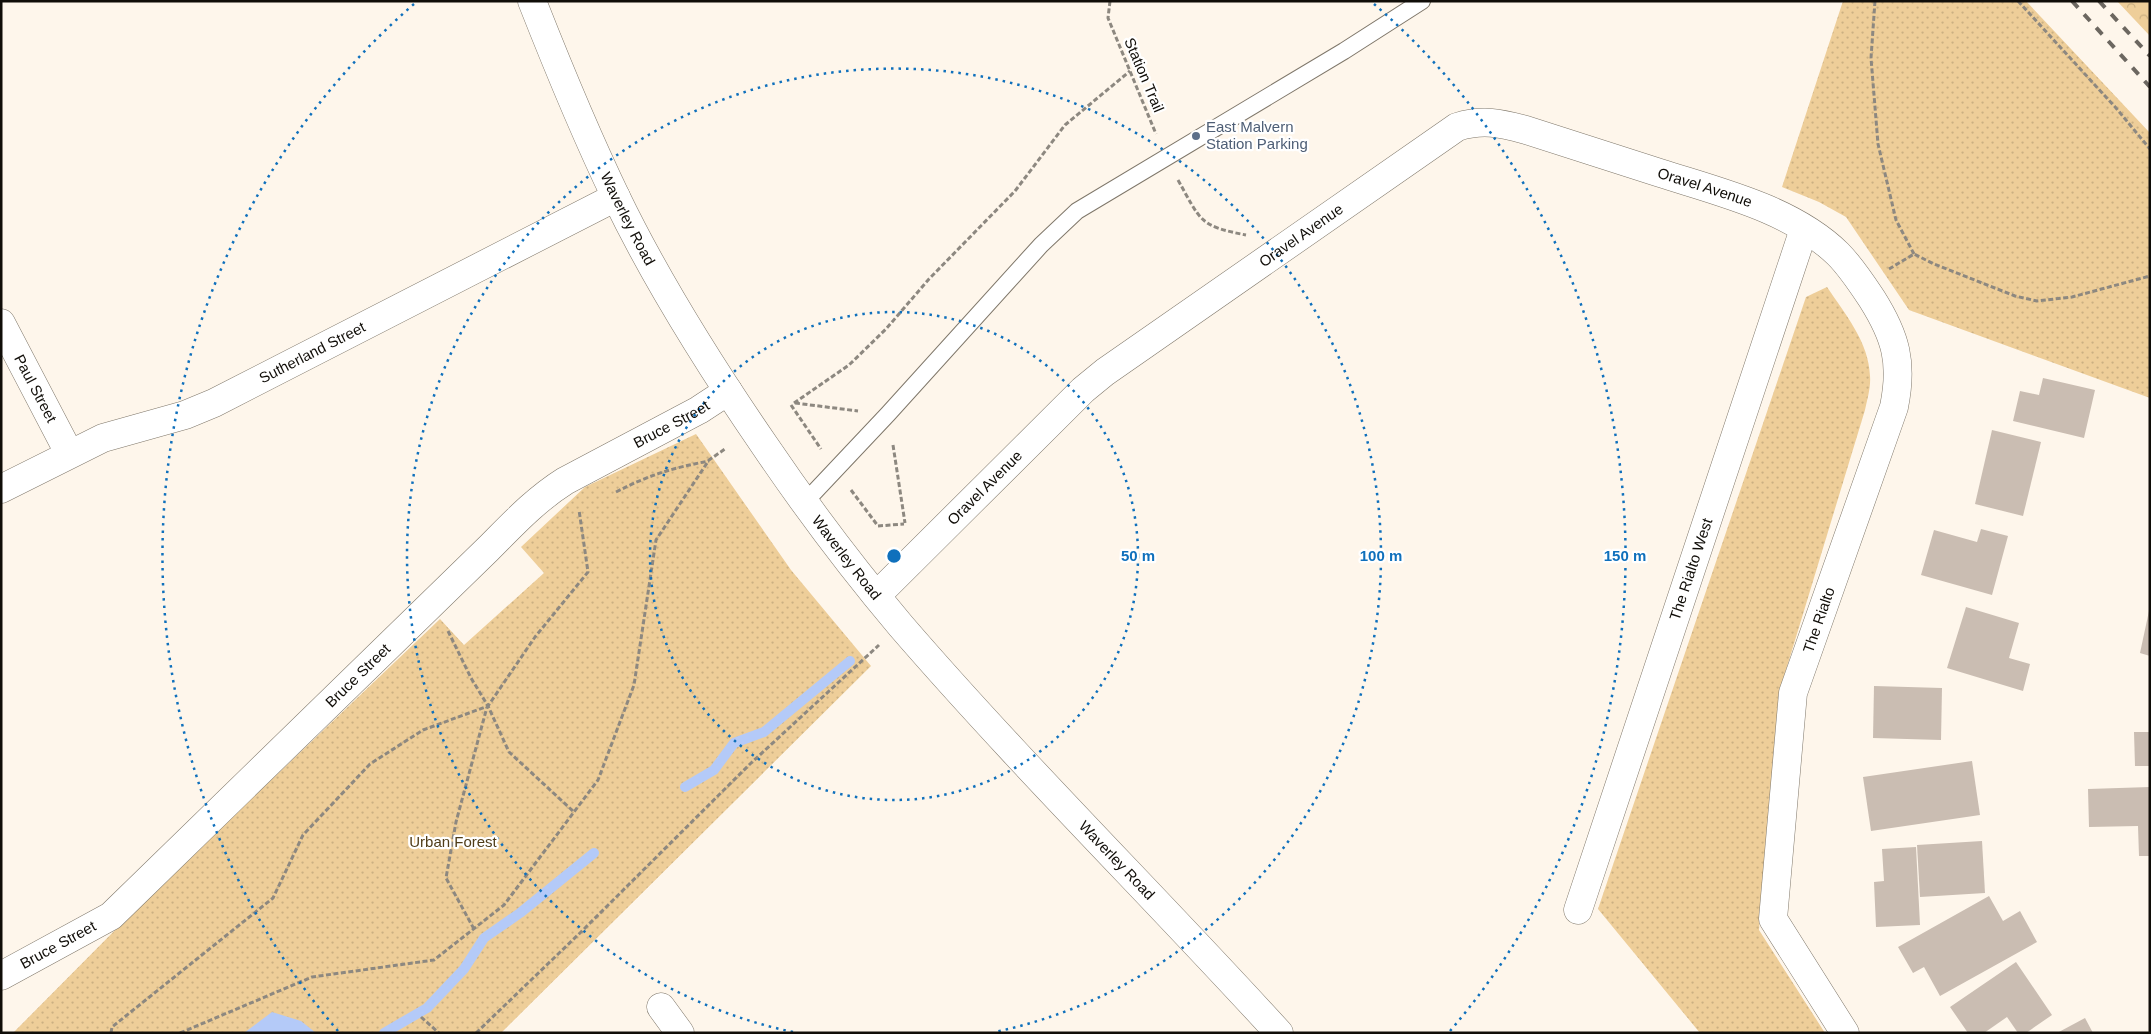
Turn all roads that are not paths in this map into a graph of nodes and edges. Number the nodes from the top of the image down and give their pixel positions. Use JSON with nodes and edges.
{"nodes":[{"id":1,"x":532,"y":1,"type":"edge"},
{"id":2,"x":1422,"y":1,"type":"edge"},
{"id":3,"x":616,"y":197,"type":"junction"},
{"id":4,"x":1804,"y":229,"type":"junction"},
{"id":5,"x":1,"y":323,"type":"edge"},
{"id":6,"x":728,"y":391,"type":"junction"},
{"id":7,"x":69,"y":453,"type":"junction"},
{"id":8,"x":1,"y":489,"type":"edge"},
{"id":9,"x":805,"y":502,"type":"junction"},
{"id":10,"x":877,"y":595,"type":"junction"},
{"id":11,"x":1578,"y":910,"type":"dead end"},
{"id":12,"x":1,"y":976,"type":"edge"},
{"id":13,"x":661,"y":1007,"type":"dead end"},
{"id":14,"x":1269,"y":1030,"type":"edge"},
{"id":15,"x":680,"y":1033,"type":"edge"},
{"id":16,"x":1844,"y":1033,"type":"edge"}],
"edges":[{"from":1,"to":3,"type":"street","name":"Waverley Road"},
{"from":2,"to":9,"type":"lane"},
{"from":3,"to":6,"type":"street","name":"Waverley Road"},
{"from":3,"to":7,"type":"street","name":"Sutherland Street"},
{"from":4,"to":10,"type":"street","name":"Oravel Avenue"},
{"from":4,"to":11,"type":"street","name":"The Rialto West"},
{"from":4,"to":16,"type":"street","name":"The Rialto"},
{"from":5,"to":7,"type":"street","name":"Paul Street"},
{"from":6,"to":9,"type":"street","name":"Waverley Road"},
{"from":6,"to":12,"type":"street","name":"Bruce Street"},
{"from":7,"to":8,"type":"street","name":"Sutherland Street"},
{"from":9,"to":10,"type":"street","name":"Waverley Road"},
{"from":10,"to":14,"type":"street","name":"Waverley Road"},
{"from":13,"to":15,"type":"street"}]}
